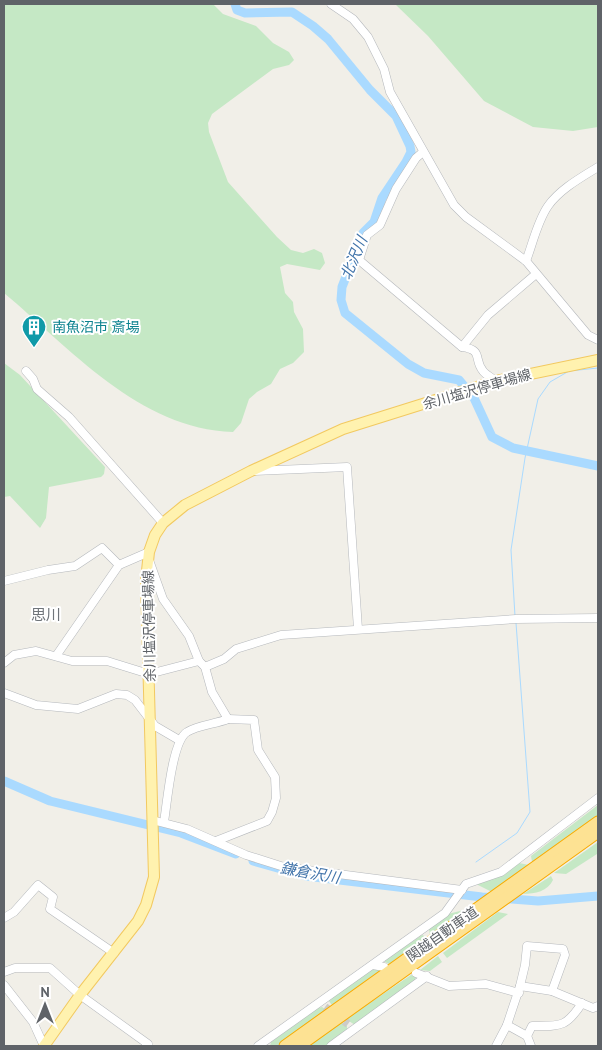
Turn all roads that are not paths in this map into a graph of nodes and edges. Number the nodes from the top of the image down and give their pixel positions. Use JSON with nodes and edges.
{"nodes":[{"id":1,"x":331,"y":4,"type":"edge"},
{"id":2,"x":423,"y":152,"type":"junction"},
{"id":3,"x":598,"y":167,"type":"edge"},
{"id":4,"x":526,"y":261,"type":"junction"},
{"id":5,"x":536,"y":274,"type":"junction"},
{"id":6,"x":598,"y":340,"type":"edge"},
{"id":7,"x":462,"y":346,"type":"junction"},
{"id":8,"x":598,"y":360,"type":"edge"},
{"id":9,"x":26,"y":372,"type":"dead end"},
{"id":10,"x":496,"y":381,"type":"junction"},
{"id":11,"x":251,"y":471,"type":"junction"},
{"id":12,"x":163,"y":523,"type":"junction"},
{"id":13,"x":148,"y":556,"type":"junction"},
{"id":14,"x":119,"y":565,"type":"junction"},
{"id":15,"x":4,"y":581,"type":"edge"},
{"id":16,"x":598,"y":618,"type":"edge"},
{"id":17,"x":358,"y":629,"type":"junction"},
{"id":18,"x":56,"y":656,"type":"junction"},
{"id":19,"x":4,"y":663,"type":"edge"},
{"id":20,"x":202,"y":664,"type":"junction"},
{"id":21,"x":149,"y":674,"type":"junction"},
{"id":22,"x":4,"y":694,"type":"edge"},
{"id":23,"x":228,"y":719,"type":"junction"},
{"id":24,"x":150,"y":720,"type":"junction"},
{"id":25,"x":179,"y":740,"type":"junction"},
{"id":26,"x":598,"y":798,"type":"edge"},
{"id":27,"x":152,"y":820,"type":"junction"},
{"id":28,"x":164,"y":822,"type":"junction"},
{"id":29,"x":598,"y":822,"type":"edge"},
{"id":30,"x":598,"y":832,"type":"edge"},
{"id":31,"x":216,"y":841,"type":"junction"},
{"id":32,"x":460,"y":891,"type":"junction"},
{"id":33,"x":509,"y":892,"type":"junction"},
{"id":34,"x":477,"y":914,"type":"junction"},
{"id":35,"x":4,"y":918,"type":"edge"},
{"id":36,"x":114,"y":953,"type":"junction"},
{"id":37,"x":372,"y":965,"type":"junction"},
{"id":38,"x":384,"y":967,"type":"dead end"},
{"id":39,"x":4,"y":972,"type":"edge"},
{"id":40,"x":416,"y":973,"type":"dead end"},
{"id":41,"x":427,"y":976,"type":"junction"},
{"id":42,"x":4,"y":985,"type":"edge"},
{"id":43,"x":519,"y":989,"type":"junction"},
{"id":44,"x":552,"y":991,"type":"junction"},
{"id":45,"x":80,"y":995,"type":"junction"},
{"id":46,"x":582,"y":1003,"type":"junction"},
{"id":47,"x":598,"y":1006,"type":"edge"},
{"id":48,"x":507,"y":1025,"type":"junction"},
{"id":49,"x":527,"y":1036,"type":"junction"},
{"id":50,"x":262,"y":1045,"type":"edge"},
{"id":51,"x":44,"y":1046,"type":"edge"},
{"id":52,"x":146,"y":1046,"type":"edge"},
{"id":53,"x":285,"y":1046,"type":"edge"},
{"id":54,"x":299,"y":1046,"type":"edge"},
{"id":55,"x":331,"y":1046,"type":"edge"},
{"id":56,"x":496,"y":1046,"type":"edge"},
{"id":57,"x":531,"y":1046,"type":"edge"}],
"edges":[{"from":1,"to":2,"type":"street"},
{"from":2,"to":4,"type":"street"},
{"from":2,"to":7,"type":"street"},
{"from":3,"to":4,"type":"street"},
{"from":4,"to":5,"type":"street"},
{"from":5,"to":6,"type":"street"},
{"from":5,"to":7,"type":"street"},
{"from":7,"to":10,"type":"street"},
{"from":8,"to":10,"type":"main road","name":"余川塩沢停車場線"},
{"from":9,"to":12,"type":"street"},
{"from":10,"to":11,"type":"main road","name":"余川塩沢停車場線"},
{"from":11,"to":12,"type":"main road","name":"余川塩沢停車場線"},
{"from":11,"to":17,"type":"street"},
{"from":12,"to":13,"type":"main road","name":"余川塩沢停車場線"},
{"from":13,"to":14,"type":"street"},
{"from":13,"to":20,"type":"street"},
{"from":13,"to":21,"type":"main road","name":"余川塩沢停車場線"},
{"from":14,"to":15,"type":"street"},
{"from":14,"to":18,"type":"street"},
{"from":16,"to":17,"type":"street"},
{"from":17,"to":20,"type":"street"},
{"from":18,"to":19,"type":"street"},
{"from":18,"to":21,"type":"street"},
{"from":20,"to":21,"type":"street"},
{"from":20,"to":23,"type":"street"},
{"from":21,"to":24,"type":"main road","name":"余川塩沢停車場線"},
{"from":22,"to":24,"type":"street"},
{"from":23,"to":25,"type":"street"},
{"from":23,"to":31,"type":"street"},
{"from":24,"to":25,"type":"street"},
{"from":24,"to":27,"type":"main road","name":"余川塩沢停車場線"},
{"from":25,"to":28,"type":"street"},
{"from":26,"to":32,"type":"street"},
{"from":27,"to":28,"type":"street"},
{"from":27,"to":36,"type":"main road","name":"余川塩沢停車場線"},
{"from":28,"to":31,"type":"street"},
{"from":29,"to":33,"type":"highway","name":"関越自動車道"},
{"from":30,"to":33,"type":"highway","name":"関越自動車道"},
{"from":31,"to":32,"type":"street"},
{"from":32,"to":37,"type":"street"},
{"from":33,"to":34,"type":"highway","name":"関越自動車道"},
{"from":34,"to":53,"type":"highway","name":"関越自動車道"},
{"from":34,"to":54,"type":"highway","name":"関越自動車道"},
{"from":35,"to":36,"type":"street"},
{"from":36,"to":45,"type":"main road","name":"余川塩沢停車場線"},
{"from":37,"to":38,"type":"street"},
{"from":37,"to":50,"type":"street"},
{"from":39,"to":45,"type":"street"},
{"from":40,"to":41,"type":"street"},
{"from":41,"to":43,"type":"street"},
{"from":41,"to":55,"type":"street"},
{"from":42,"to":51,"type":"street"},
{"from":43,"to":44,"type":"street"},
{"from":43,"to":44,"type":"street"},
{"from":43,"to":48,"type":"street"},
{"from":44,"to":46,"type":"street"},
{"from":45,"to":51,"type":"main road","name":"余川塩沢停車場線"},
{"from":45,"to":52,"type":"street"},
{"from":46,"to":47,"type":"street"},
{"from":46,"to":49,"type":"street"},
{"from":48,"to":49,"type":"street"},
{"from":48,"to":56,"type":"street"},
{"from":49,"to":57,"type":"street"}]}
